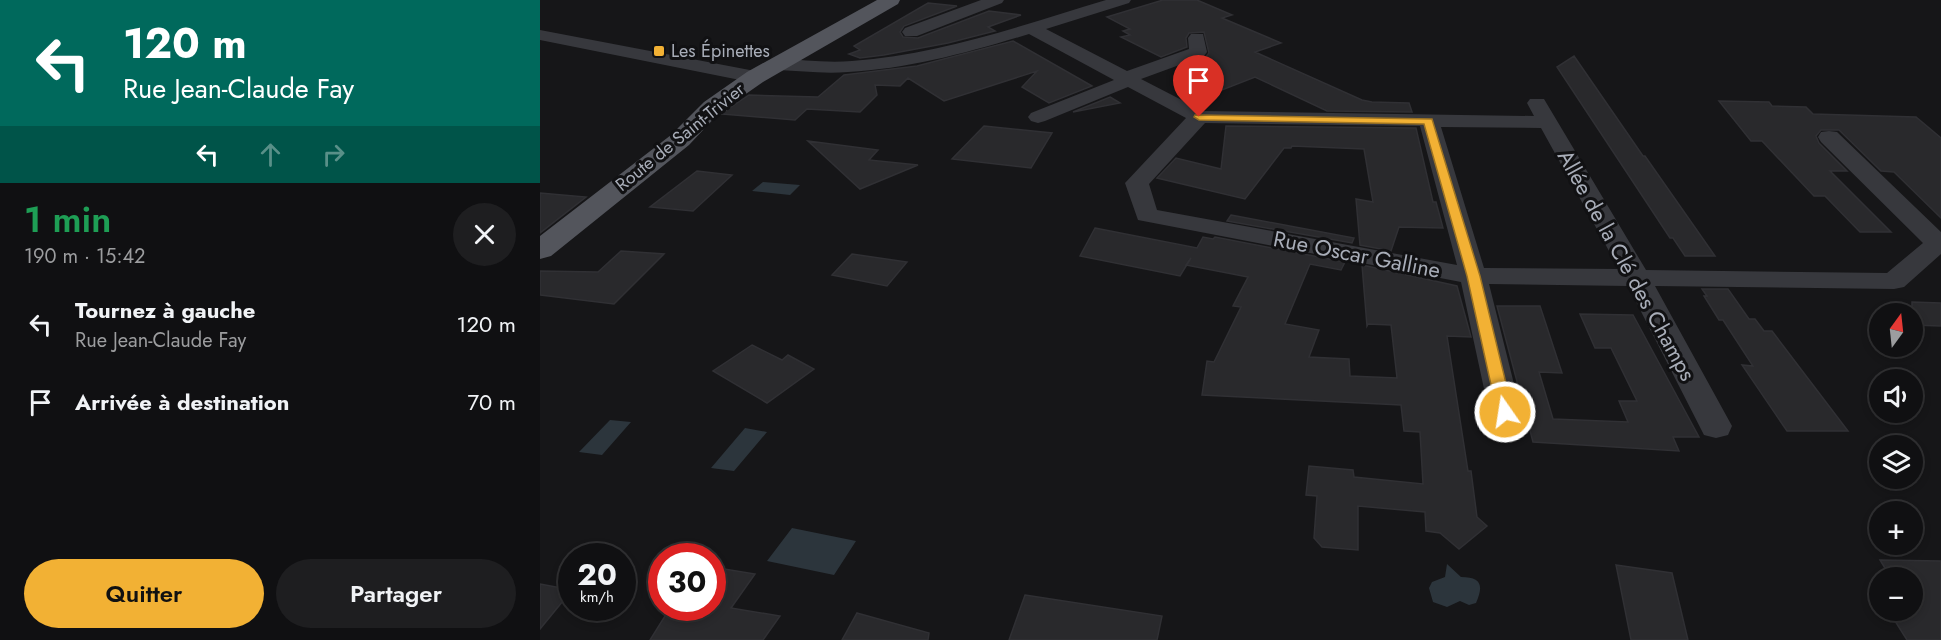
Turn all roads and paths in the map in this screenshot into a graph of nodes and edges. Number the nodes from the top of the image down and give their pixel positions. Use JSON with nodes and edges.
{"nodes":[{"id":1,"x":891,"y":0,"type":"edge"},
{"id":2,"x":996,"y":0,"type":"edge"},
{"id":3,"x":1076,"y":0,"type":"edge"},
{"id":4,"x":1123,"y":0,"type":"edge"},
{"id":5,"x":1093,"y":9,"type":"junction"},
{"id":6,"x":1030,"y":28,"type":"junction"},
{"id":7,"x":910,"y":32,"type":"dead end"},
{"id":8,"x":540,"y":35,"type":"edge"},
{"id":9,"x":1197,"y":38,"type":"dead end"},
{"id":10,"x":778,"y":64,"type":"junction"},
{"id":11,"x":755,"y":77,"type":"junction"},
{"id":12,"x":1128,"y":79,"type":"junction"},
{"id":13,"x":1038,"y":117,"type":"dead end"},
{"id":14,"x":1199,"y":117,"type":"junction"},
{"id":15,"x":1429,"y":121,"type":"junction"},
{"id":16,"x":1829,"y":137,"type":"dead end"},
{"id":17,"x":1939,"y":243,"type":"edge"},
{"id":18,"x":540,"y":250,"type":"edge"},
{"id":19,"x":1473,"y":276,"type":"junction"},
{"id":20,"x":1637,"y":278,"type":"junction"},
{"id":21,"x":1505,"y":412,"type":"dead end"},
{"id":22,"x":1716,"y":426,"type":"dead end"}],
"edges":[{"from":1,"to":10,"type":"main road","name":"Route de Saint-Trivier"},
{"from":2,"to":7,"type":"street"},
{"from":3,"to":5,"type":"street"},
{"from":4,"to":5,"type":"street"},
{"from":5,"to":6,"type":"street"},
{"from":6,"to":10,"type":"street"},
{"from":6,"to":12,"type":"street"},
{"from":8,"to":11,"type":"street"},
{"from":9,"to":12,"type":"street"},
{"from":10,"to":11,"type":"main road","name":"Route de Saint-Trivier"},
{"from":11,"to":18,"type":"main road","name":"Route de Saint-Trivier"},
{"from":12,"to":13,"type":"street"},
{"from":12,"to":14,"type":"street"},
{"from":14,"to":15,"type":"street"},
{"from":14,"to":19,"type":"street","name":"Rue Oscar Galline"},
{"from":15,"to":19,"type":"street"},
{"from":15,"to":20,"type":"street","name":"Allée de la Clé des Champs"},
{"from":16,"to":17,"type":"street"},
{"from":17,"to":20,"type":"street","name":"Rue Oscar Galline"},
{"from":19,"to":20,"type":"street","name":"Rue Oscar Galline"},
{"from":19,"to":21,"type":"street"},
{"from":20,"to":22,"type":"street","name":"Allée de la Clé des Champs"}]}
